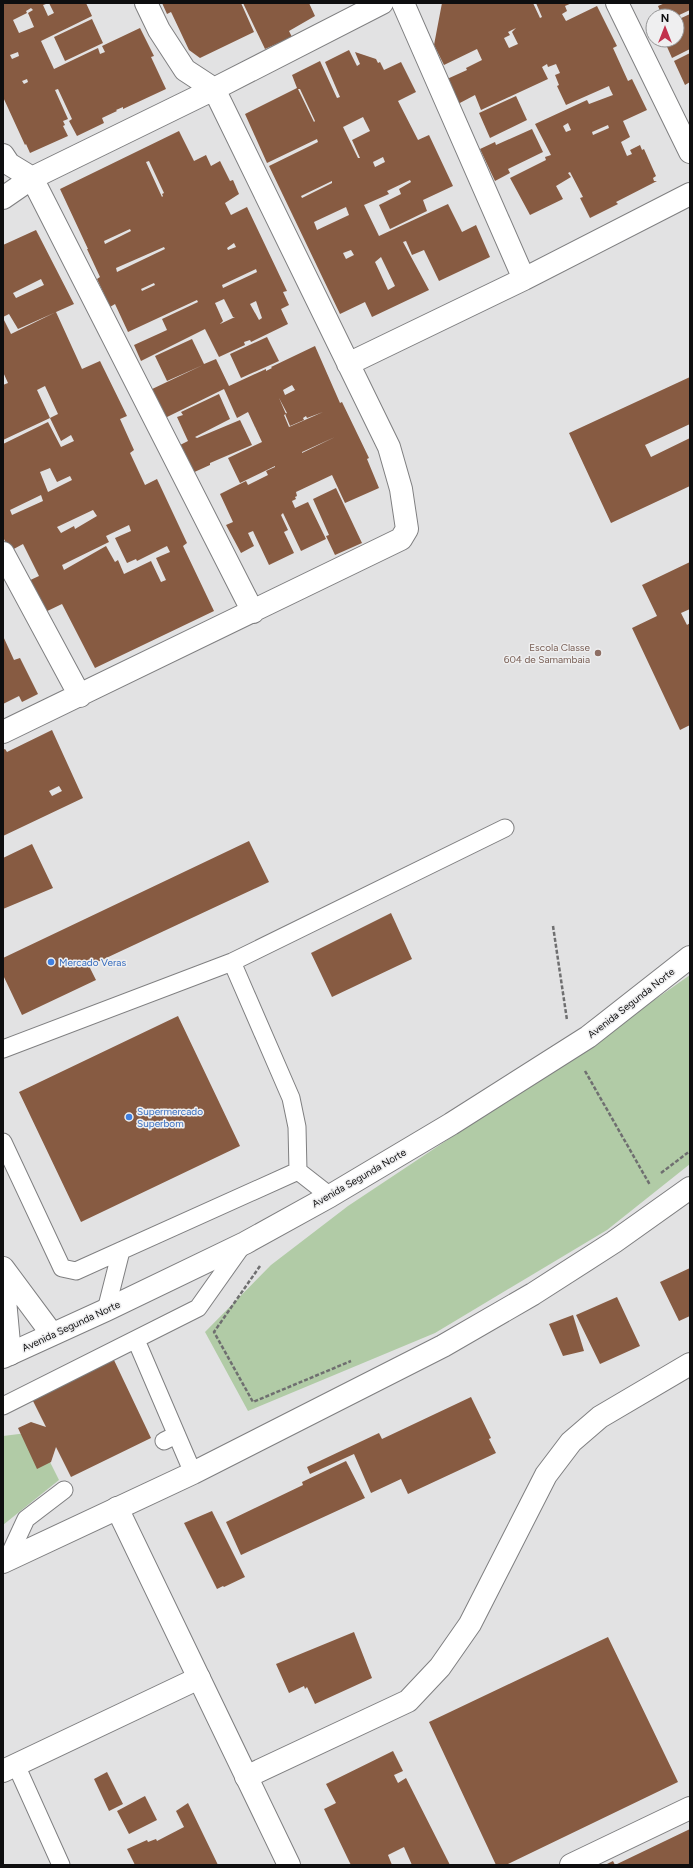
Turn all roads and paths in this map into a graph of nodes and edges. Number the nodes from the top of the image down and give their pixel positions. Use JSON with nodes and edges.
{"nodes":[{"id":1,"x":146,"y":3,"type":"edge"},
{"id":2,"x":403,"y":3,"type":"edge"},
{"id":3,"x":617,"y":3,"type":"edge"},
{"id":4,"x":375,"y":5,"type":"edge"},
{"id":5,"x":214,"y":90,"type":"junction"},
{"id":6,"x":690,"y":152,"type":"edge"},
{"id":7,"x":3,"y":155,"type":"edge"},
{"id":8,"x":32,"y":178,"type":"junction"},
{"id":9,"x":690,"y":194,"type":"edge"},
{"id":10,"x":3,"y":198,"type":"edge"},
{"id":11,"x":524,"y":280,"type":"junction"},
{"id":12,"x":348,"y":364,"type":"junction"},
{"id":13,"x":3,"y":553,"type":"edge"},
{"id":14,"x":253,"y":612,"type":"junction"},
{"id":15,"x":80,"y":696,"type":"junction"},
{"id":16,"x":3,"y":732,"type":"edge"},
{"id":17,"x":504,"y":828,"type":"dead end"},
{"id":18,"x":553,"y":926,"type":"dead end"},
{"id":19,"x":690,"y":958,"type":"edge"},
{"id":20,"x":232,"y":962,"type":"junction"},
{"id":21,"x":570,"y":1047,"type":"junction"},
{"id":22,"x":3,"y":1049,"type":"edge"},
{"id":23,"x":3,"y":1142,"type":"edge"},
{"id":24,"x":690,"y":1151,"type":"edge"},
{"id":25,"x":298,"y":1171,"type":"junction"},
{"id":26,"x":660,"y":1174,"type":"dead end"},
{"id":27,"x":655,"y":1178,"type":"dead end"},
{"id":28,"x":649,"y":1183,"type":"junction"},
{"id":29,"x":643,"y":1188,"type":"dead end"},
{"id":30,"x":690,"y":1188,"type":"edge"},
{"id":31,"x":330,"y":1196,"type":"junction"},
{"id":32,"x":666,"y":1206,"type":"junction"},
{"id":33,"x":244,"y":1243,"type":"junction"},
{"id":34,"x":121,"y":1251,"type":"junction"},
{"id":35,"x":262,"y":1264,"type":"dead end"},
{"id":36,"x":3,"y":1268,"type":"edge"},
{"id":37,"x":3,"y":1278,"type":"edge"},
{"id":38,"x":106,"y":1310,"type":"junction"},
{"id":39,"x":52,"y":1334,"type":"junction"},
{"id":40,"x":136,"y":1340,"type":"junction"},
{"id":41,"x":6,"y":1355,"type":"edge"},
{"id":42,"x":353,"y":1360,"type":"dead end"},
{"id":43,"x":689,"y":1368,"type":"edge"},
{"id":44,"x":3,"y":1406,"type":"edge"},
{"id":45,"x":194,"y":1473,"type":"junction"},
{"id":46,"x":64,"y":1490,"type":"dead end"},
{"id":47,"x":117,"y":1508,"type":"junction"},
{"id":48,"x":5,"y":1561,"type":"edge"},
{"id":49,"x":199,"y":1678,"type":"junction"},
{"id":50,"x":9,"y":1768,"type":"edge"},
{"id":51,"x":246,"y":1777,"type":"junction"},
{"id":52,"x":690,"y":1808,"type":"edge"},
{"id":53,"x":61,"y":1865,"type":"edge"},
{"id":54,"x":289,"y":1865,"type":"edge"},
{"id":55,"x":571,"y":1865,"type":"edge"}],
"edges":[{"from":1,"to":5,"type":"street"},
{"from":2,"to":11,"type":"street"},
{"from":3,"to":6,"type":"street"},
{"from":4,"to":5,"type":"street"},
{"from":5,"to":8,"type":"street"},
{"from":5,"to":12,"type":"street"},
{"from":7,"to":8,"type":"street"},
{"from":8,"to":10,"type":"street"},
{"from":8,"to":14,"type":"street"},
{"from":9,"to":11,"type":"street"},
{"from":11,"to":12,"type":"street"},
{"from":12,"to":14,"type":"street"},
{"from":13,"to":15,"type":"street"},
{"from":14,"to":15,"type":"street"},
{"from":15,"to":16,"type":"street"},
{"from":17,"to":20,"type":"lane"},
{"from":18,"to":21,"type":"path"},
{"from":19,"to":21,"type":"street","name":"Avenida Segunda Norte"},
{"from":20,"to":22,"type":"lane"},
{"from":20,"to":25,"type":"lane"},
{"from":21,"to":28,"type":"path"},
{"from":21,"to":31,"type":"street","name":"Avenida Segunda Norte"},
{"from":23,"to":34,"type":"lane"},
{"from":24,"to":26,"type":"path"},
{"from":25,"to":31,"type":"lane"},
{"from":25,"to":34,"type":"lane"},
{"from":27,"to":28,"type":"path"},
{"from":28,"to":29,"type":"path"},
{"from":28,"to":32,"type":"path"},
{"from":30,"to":32,"type":"street"},
{"from":31,"to":33,"type":"street","name":"Avenida Segunda Norte"},
{"from":32,"to":45,"type":"street"},
{"from":33,"to":38,"type":"street","name":"Avenida Segunda Norte"},
{"from":33,"to":40,"type":"lane"},
{"from":34,"to":38,"type":"lane"},
{"from":35,"to":42,"type":"path"},
{"from":36,"to":39,"type":"street"},
{"from":37,"to":41,"type":"street"},
{"from":38,"to":39,"type":"street","name":"Avenida Segunda Norte"},
{"from":39,"to":41,"type":"street","name":"Avenida Segunda Norte"},
{"from":40,"to":44,"type":"lane"},
{"from":40,"to":45,"type":"lane"},
{"from":43,"to":51,"type":"street"},
{"from":45,"to":47,"type":"street"},
{"from":46,"to":48,"type":"lane"},
{"from":47,"to":48,"type":"street"},
{"from":47,"to":49,"type":"street"},
{"from":49,"to":50,"type":"street"},
{"from":49,"to":51,"type":"street"},
{"from":50,"to":53,"type":"lane"},
{"from":51,"to":54,"type":"street"},
{"from":52,"to":55,"type":"street"}]}
